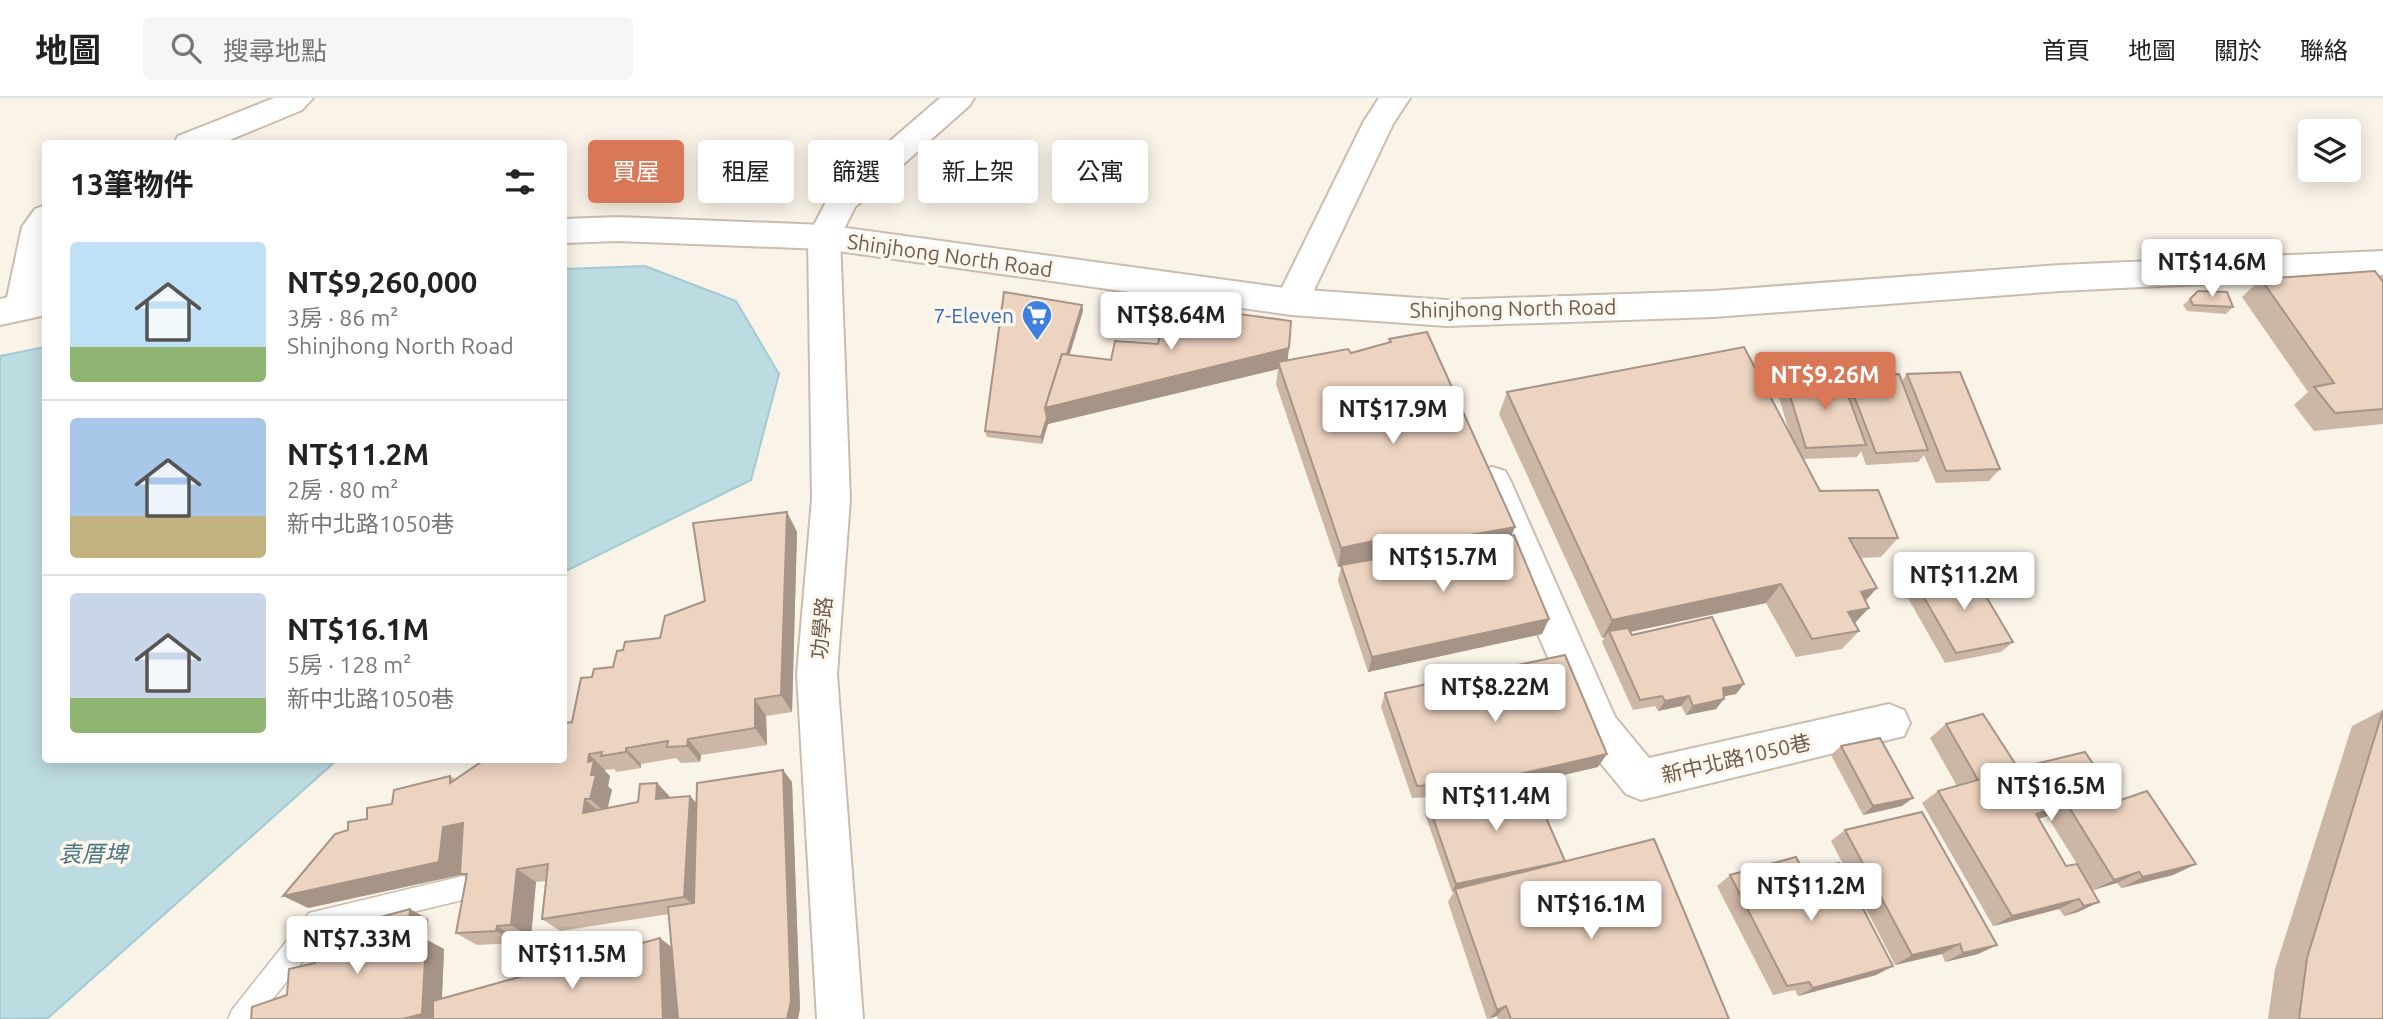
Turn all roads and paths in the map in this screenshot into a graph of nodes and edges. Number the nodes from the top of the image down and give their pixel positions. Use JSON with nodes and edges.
{"nodes":[{"id":1,"x":298,"y":98,"type":"edge"},
{"id":2,"x":960,"y":98,"type":"edge"},
{"id":3,"x":1395,"y":98,"type":"edge"},
{"id":4,"x":199,"y":140,"type":"edge"},
{"id":5,"x":42,"y":222,"type":"edge"},
{"id":6,"x":567,"y":231,"type":"edge"},
{"id":7,"x":824,"y":237,"type":"junction"},
{"id":8,"x":2383,"y":263,"type":"edge"},
{"id":9,"x":1292,"y":302,"type":"junction"},
{"id":10,"x":23,"y":307,"type":"edge"},
{"id":11,"x":1417,"y":310,"type":"junction"},
{"id":12,"x":1434,"y":349,"type":"edge"},
{"id":13,"x":1478,"y":450,"type":"edge"},
{"id":14,"x":1889,"y":723,"type":"dead end"},
{"id":15,"x":471,"y":886,"type":"edge"},
{"id":16,"x":241,"y":1019,"type":"edge"},
{"id":17,"x":840,"y":1019,"type":"edge"}],
"edges":[{"from":1,"to":4,"type":"street"},
{"from":2,"to":7,"type":"street"},
{"from":3,"to":9,"type":"street"},
{"from":5,"to":10,"type":"street"},
{"from":6,"to":7,"type":"street","name":"Shinjhong North Road"},
{"from":7,"to":9,"type":"street","name":"Shinjhong North Road"},
{"from":7,"to":17,"type":"street","name":"功學路"},
{"from":8,"to":11,"type":"street","name":"Shinjhong North Road"},
{"from":9,"to":11,"type":"street","name":"Shinjhong North Road"},
{"from":11,"to":12,"type":"street"},
{"from":13,"to":14,"type":"street","name":"新中北路1050巷"},
{"from":15,"to":16,"type":"lane"}]}
